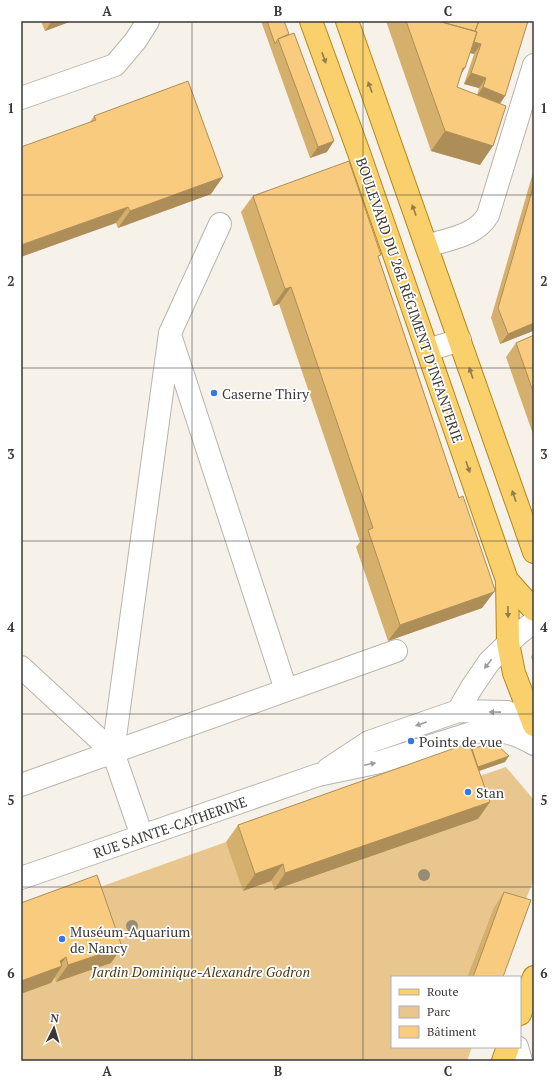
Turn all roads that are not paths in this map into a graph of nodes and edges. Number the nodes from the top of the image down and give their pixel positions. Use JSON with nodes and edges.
{"nodes":[{"id":1,"x":148,"y":21,"type":"edge"},
{"id":2,"x":311,"y":21,"type":"edge"},
{"id":3,"x":347,"y":21,"type":"edge"},
{"id":4,"x":534,"y":65,"type":"edge"},
{"id":5,"x":21,"y":98,"type":"edge"},
{"id":6,"x":220,"y":224,"type":"dead end"},
{"id":7,"x":427,"y":246,"type":"junction"},
{"id":8,"x":170,"y":333,"type":"junction"},
{"id":9,"x":460,"y":340,"type":"junction"},
{"id":10,"x":428,"y":350,"type":"junction"},
{"id":11,"x":534,"y":552,"type":"edge"},
{"id":12,"x":507,"y":580,"type":"junction"},
{"id":13,"x":534,"y":610,"type":"edge"},
{"id":14,"x":534,"y":622,"type":"edge"},
{"id":15,"x":508,"y":643,"type":"junction"},
{"id":16,"x":396,"y":651,"type":"dead end"},
{"id":17,"x":21,"y":667,"type":"edge"},
{"id":18,"x":286,"y":690,"type":"junction"},
{"id":19,"x":458,"y":711,"type":"junction"},
{"id":20,"x":532,"y":722,"type":"edge"},
{"id":21,"x":534,"y":744,"type":"edge"},
{"id":22,"x":113,"y":752,"type":"junction"},
{"id":23,"x":318,"y":775,"type":"junction"},
{"id":24,"x":21,"y":785,"type":"edge"},
{"id":25,"x":142,"y":836,"type":"junction"},
{"id":26,"x":21,"y":878,"type":"edge"},
{"id":27,"x":534,"y":977,"type":"edge"},
{"id":28,"x":525,"y":1013,"type":"edge"},
{"id":29,"x":508,"y":1048,"type":"edge"},
{"id":30,"x":517,"y":1048,"type":"edge"},
{"id":31,"x":503,"y":1061,"type":"edge"},
{"id":32,"x":521,"y":1061,"type":"edge"}],
"edges":[{"from":1,"to":5,"type":"street"},
{"from":2,"to":10,"type":"main road","name":"BOULEVARD DU 26E RÉGIMENT D'INFANTERIE","one_way":true},
{"from":7,"to":3,"type":"main road","one_way":true},
{"from":4,"to":7,"type":"street"},
{"from":6,"to":8,"type":"street"},
{"from":7,"to":9,"type":"main road"},
{"from":8,"to":18,"type":"street"},
{"from":8,"to":22,"type":"street"},
{"from":9,"to":10,"type":"street"},
{"from":11,"to":9,"type":"main road","one_way":true},
{"from":10,"to":12,"type":"main road","name":"BOULEVARD DU 26E RÉGIMENT D'INFANTERIE","one_way":true},
{"from":12,"to":13,"type":"main road","name":"BOULEVARD DU 26E RÉGIMENT D'INFANTERIE"},
{"from":12,"to":15,"type":"main road","name":"BOULEVARD DU 26E RÉGIMENT D'INFANTERIE","one_way":true},
{"from":14,"to":15,"type":"street"},
{"from":15,"to":19,"type":"street","one_way":true},
{"from":15,"to":20,"type":"main road","name":"BOULEVARD DU 26E RÉGIMENT D'INFANTERIE"},
{"from":16,"to":18,"type":"street"},
{"from":17,"to":22,"type":"street"},
{"from":18,"to":22,"type":"street"},
{"from":20,"to":19,"type":"street","name":"RUE SAINTE-CATHERINE","one_way":true},
{"from":19,"to":23,"type":"street","name":"RUE SAINTE-CATHERINE","one_way":true},
{"from":23,"to":21,"type":"street","name":"RUE SAINTE-CATHERINE","one_way":true},
{"from":22,"to":24,"type":"street"},
{"from":22,"to":25,"type":"street"},
{"from":23,"to":25,"type":"street","name":"RUE SAINTE-CATHERINE"},
{"from":25,"to":26,"type":"street","name":"RUE SAINTE-CATHERINE"},
{"from":27,"to":28,"type":"main road"},
{"from":29,"to":31,"type":"main road"},
{"from":30,"to":32,"type":"street"}]}
